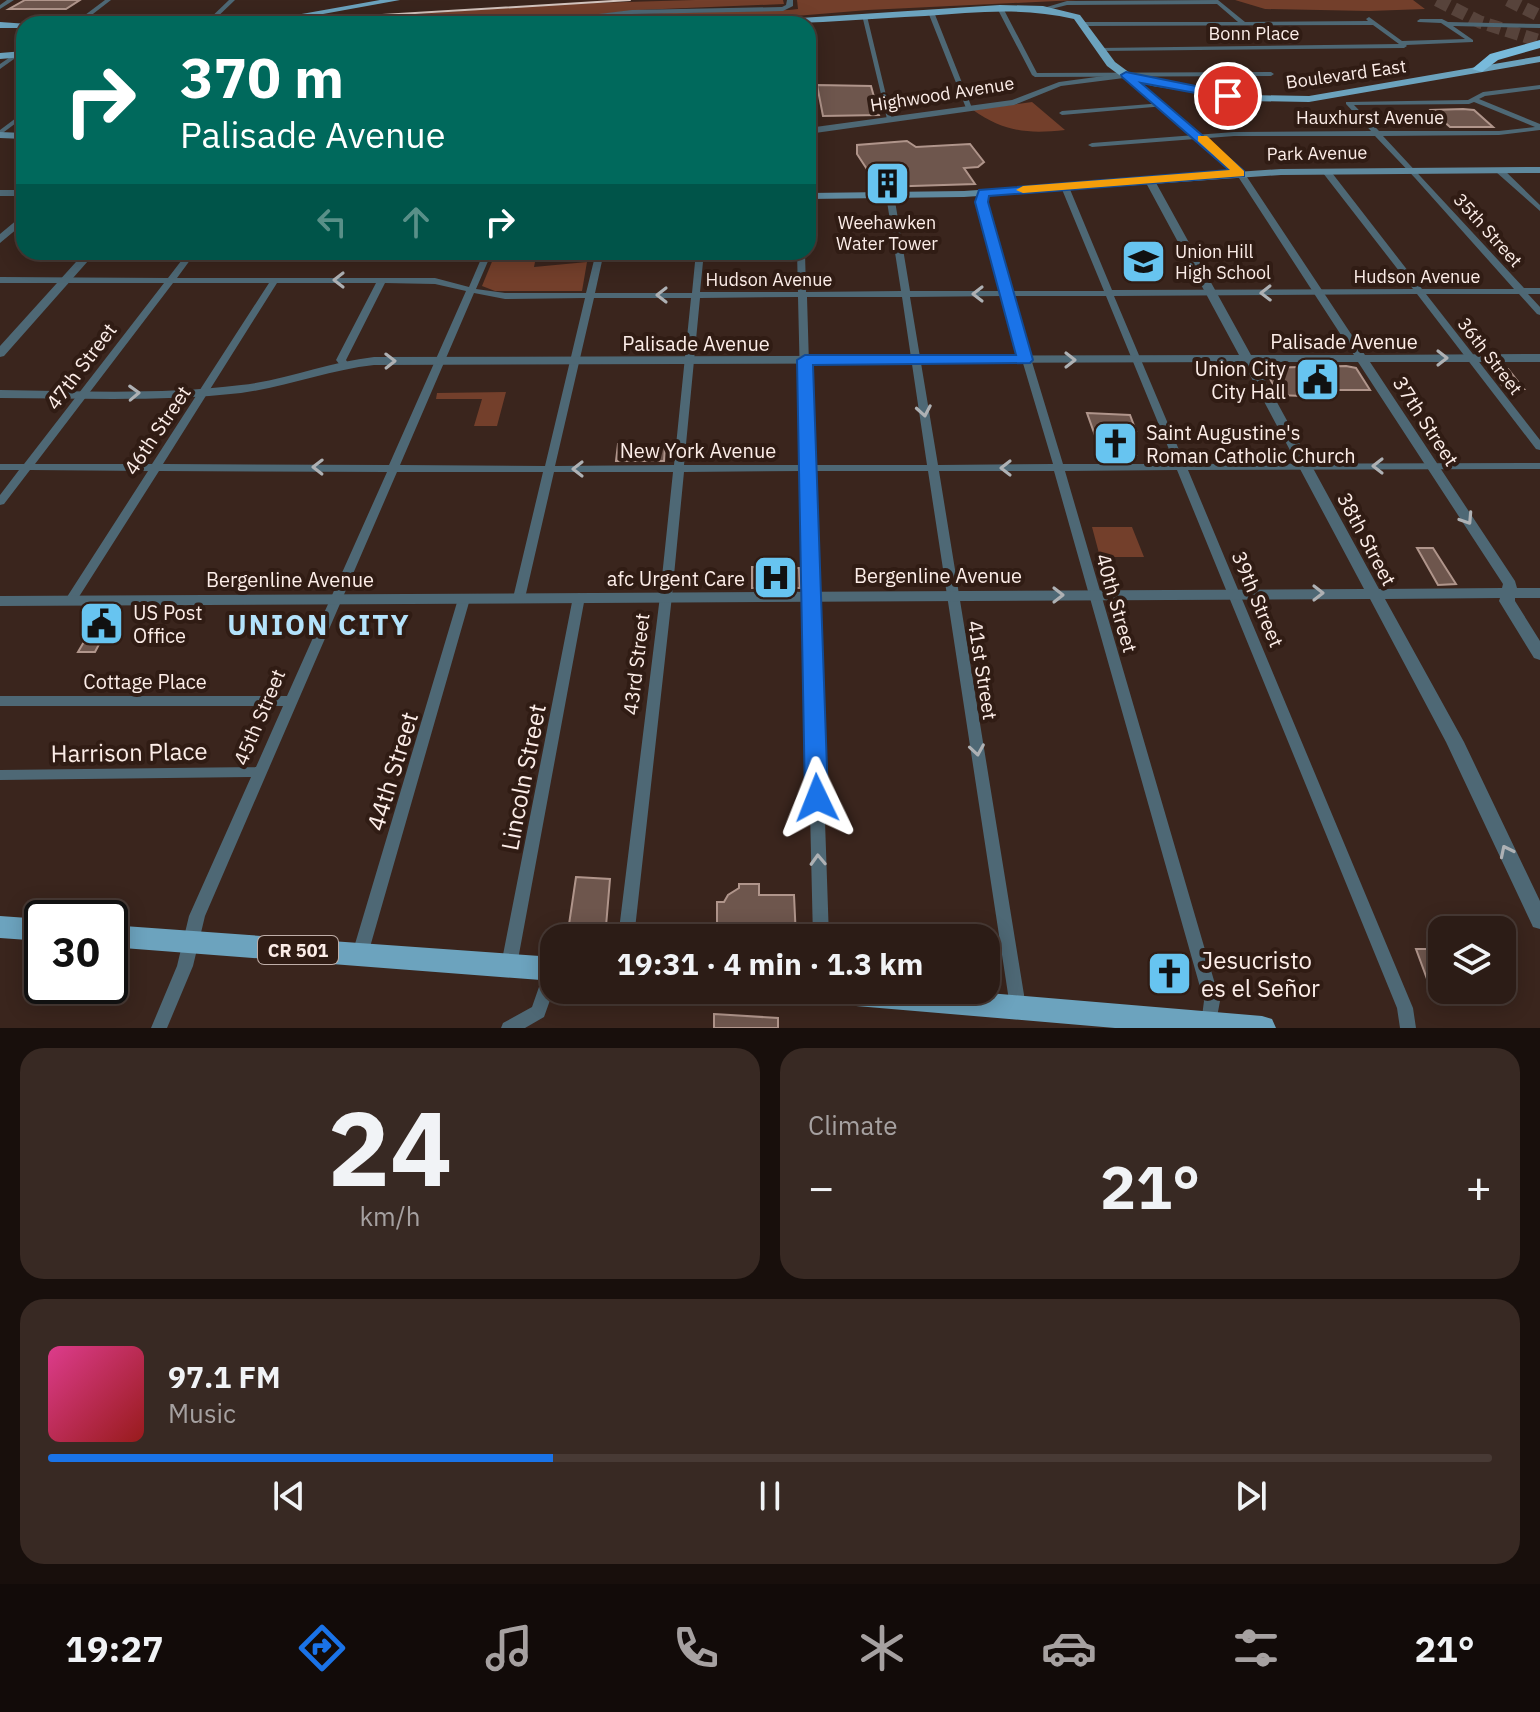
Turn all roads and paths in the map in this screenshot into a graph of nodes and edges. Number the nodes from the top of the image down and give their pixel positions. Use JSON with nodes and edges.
{"nodes":[{"id":1,"x":11,"y":0,"type":"edge"},
{"id":2,"x":108,"y":0,"type":"edge"},
{"id":3,"x":232,"y":0,"type":"edge"},
{"id":4,"x":396,"y":0,"type":"edge"},
{"id":5,"x":790,"y":1,"type":"edge"},
{"id":6,"x":0,"y":7,"type":"edge"},
{"id":7,"x":1000,"y":8,"type":"junction"},
{"id":8,"x":1043,"y":9,"type":"junction"},
{"id":9,"x":931,"y":12,"type":"junction"},
{"id":10,"x":87,"y":16,"type":"edge"},
{"id":11,"x":215,"y":16,"type":"edge"},
{"id":12,"x":299,"y":16,"type":"edge"},
{"id":13,"x":595,"y":16,"type":"edge"},
{"id":14,"x":864,"y":16,"type":"junction"},
{"id":15,"x":1365,"y":16,"type":"dead end"},
{"id":16,"x":816,"y":21,"type":"edge"},
{"id":17,"x":1420,"y":21,"type":"dead end"},
{"id":18,"x":1373,"y":23,"type":"junction"},
{"id":19,"x":1085,"y":24,"type":"junction"},
{"id":20,"x":1244,"y":24,"type":"junction"},
{"id":21,"x":1445,"y":24,"type":"junction"},
{"id":22,"x":1540,"y":26,"type":"edge"},
{"id":23,"x":1401,"y":43,"type":"junction"},
{"id":24,"x":1540,"y":44,"type":"edge"},
{"id":25,"x":1100,"y":49,"type":"junction"},
{"id":26,"x":1539,"y":60,"type":"edge"},
{"id":27,"x":1478,"y":69,"type":"junction"},
{"id":28,"x":1271,"y":74,"type":"dead end"},
{"id":29,"x":1126,"y":75,"type":"junction"},
{"id":30,"x":1540,"y":87,"type":"edge"},
{"id":31,"x":1475,"y":100,"type":"junction"},
{"id":32,"x":1163,"y":105,"type":"junction"},
{"id":33,"x":969,"y":108,"type":"junction"},
{"id":34,"x":1062,"y":113,"type":"dead end"},
{"id":35,"x":890,"y":119,"type":"junction"},
{"id":36,"x":16,"y":121,"type":"edge"},
{"id":37,"x":1540,"y":127,"type":"edge"},
{"id":38,"x":816,"y":130,"type":"edge"},
{"id":39,"x":1376,"y":133,"type":"junction"},
{"id":40,"x":0,"y":134,"type":"edge"},
{"id":41,"x":1199,"y":136,"type":"junction"},
{"id":42,"x":1092,"y":145,"type":"dead end"},
{"id":43,"x":1412,"y":170,"type":"junction"},
{"id":44,"x":1499,"y":170,"type":"junction"},
{"id":45,"x":1540,"y":170,"type":"edge"},
{"id":46,"x":1326,"y":171,"type":"junction"},
{"id":47,"x":1240,"y":173,"type":"junction"},
{"id":48,"x":1150,"y":181,"type":"junction"},
{"id":49,"x":1065,"y":187,"type":"junction"},
{"id":50,"x":983,"y":192,"type":"junction"},
{"id":51,"x":816,"y":195,"type":"edge"},
{"id":52,"x":890,"y":195,"type":"junction"},
{"id":53,"x":1540,"y":209,"type":"edge"},
{"id":54,"x":16,"y":225,"type":"edge"},
{"id":55,"x":0,"y":240,"type":"edge"},
{"id":56,"x":84,"y":260,"type":"edge"},
{"id":57,"x":186,"y":260,"type":"edge"},
{"id":58,"x":485,"y":260,"type":"edge"},
{"id":59,"x":598,"y":260,"type":"edge"},
{"id":60,"x":699,"y":260,"type":"edge"},
{"id":61,"x":801,"y":260,"type":"edge"},
{"id":62,"x":0,"y":280,"type":"edge"},
{"id":63,"x":66,"y":280,"type":"junction"},
{"id":64,"x":170,"y":280,"type":"junction"},
{"id":65,"x":275,"y":280,"type":"junction"},
{"id":66,"x":382,"y":281,"type":"junction"},
{"id":67,"x":472,"y":291,"type":"junction"},
{"id":68,"x":1522,"y":291,"type":"junction"},
{"id":69,"x":1540,"y":291,"type":"edge"},
{"id":70,"x":1420,"y":292,"type":"junction"},
{"id":71,"x":1317,"y":293,"type":"junction"},
{"id":72,"x":802,"y":294,"type":"junction"},
{"id":73,"x":1007,"y":294,"type":"junction"},
{"id":74,"x":1110,"y":294,"type":"junction"},
{"id":75,"x":1212,"y":294,"type":"junction"},
{"id":76,"x":590,"y":295,"type":"junction"},
{"id":77,"x":696,"y":295,"type":"junction"},
{"id":78,"x":905,"y":295,"type":"junction"},
{"id":79,"x":1540,"y":312,"type":"edge"},
{"id":80,"x":0,"y":353,"type":"edge"},
{"id":81,"x":1472,"y":358,"type":"junction"},
{"id":82,"x":1540,"y":358,"type":"edge"},
{"id":83,"x":1247,"y":359,"type":"junction"},
{"id":84,"x":1361,"y":359,"type":"junction"},
{"id":85,"x":440,"y":360,"type":"junction"},
{"id":86,"x":805,"y":360,"type":"junction"},
{"id":87,"x":915,"y":360,"type":"junction"},
{"id":88,"x":1025,"y":360,"type":"junction"},
{"id":89,"x":1136,"y":360,"type":"junction"},
{"id":90,"x":574,"y":361,"type":"junction"},
{"id":91,"x":690,"y":361,"type":"junction"},
{"id":92,"x":343,"y":363,"type":"junction"},
{"id":93,"x":204,"y":391,"type":"junction"},
{"id":94,"x":0,"y":394,"type":"edge"},
{"id":95,"x":82,"y":394,"type":"junction"},
{"id":96,"x":1540,"y":447,"type":"edge"},
{"id":97,"x":1432,"y":466,"type":"junction"},
{"id":98,"x":1540,"y":466,"type":"edge"},
{"id":99,"x":0,"y":467,"type":"edge"},
{"id":100,"x":28,"y":467,"type":"junction"},
{"id":101,"x":154,"y":467,"type":"junction"},
{"id":102,"x":1058,"y":467,"type":"junction"},
{"id":103,"x":1305,"y":467,"type":"junction"},
{"id":104,"x":678,"y":468,"type":"junction"},
{"id":105,"x":808,"y":468,"type":"junction"},
{"id":106,"x":933,"y":468,"type":"junction"},
{"id":107,"x":1181,"y":468,"type":"junction"},
{"id":108,"x":393,"y":469,"type":"junction"},
{"id":109,"x":548,"y":469,"type":"junction"},
{"id":110,"x":0,"y":502,"type":"edge"},
{"id":111,"x":1373,"y":593,"type":"junction"},
{"id":112,"x":1509,"y":593,"type":"junction"},
{"id":113,"x":1540,"y":593,"type":"edge"},
{"id":114,"x":1235,"y":594,"type":"junction"},
{"id":115,"x":953,"y":595,"type":"junction"},
{"id":116,"x":1094,"y":595,"type":"junction"},
{"id":117,"x":666,"y":596,"type":"junction"},
{"id":118,"x":812,"y":596,"type":"junction"},
{"id":119,"x":579,"y":597,"type":"junction"},
{"id":120,"x":519,"y":598,"type":"junction"},
{"id":121,"x":334,"y":599,"type":"junction"},
{"id":122,"x":464,"y":599,"type":"junction"},
{"id":123,"x":71,"y":600,"type":"junction"},
{"id":124,"x":0,"y":601,"type":"edge"},
{"id":125,"x":1540,"y":654,"type":"edge"},
{"id":126,"x":0,"y":701,"type":"edge"},
{"id":127,"x":289,"y":701,"type":"junction"},
{"id":128,"x":259,"y":772,"type":"junction"},
{"id":129,"x":0,"y":775,"type":"edge"},
{"id":130,"x":1540,"y":921,"type":"edge"},
{"id":131,"x":628,"y":924,"type":"edge"},
{"id":132,"x":821,"y":924,"type":"edge"},
{"id":133,"x":0,"y":927,"type":"edge"},
{"id":134,"x":24,"y":929,"type":"edge"},
{"id":135,"x":128,"y":937,"type":"edge"},
{"id":136,"x":190,"y":942,"type":"junction"},
{"id":137,"x":360,"y":954,"type":"junction"},
{"id":138,"x":509,"y":965,"type":"junction"},
{"id":139,"x":540,"y":968,"type":"edge"},
{"id":140,"x":983,"y":1004,"type":"edge"},
{"id":141,"x":1018,"y":1007,"type":"junction"},
{"id":142,"x":538,"y":1020,"type":"edge"},
{"id":143,"x":1209,"y":1025,"type":"junction"},
{"id":144,"x":159,"y":1028,"type":"edge"},
{"id":145,"x":509,"y":1028,"type":"edge"},
{"id":146,"x":1262,"y":1028,"type":"edge"},
{"id":147,"x":1408,"y":1028,"type":"edge"}],
"edges":[{"from":1,"to":6,"type":"street"},
{"from":2,"to":10,"type":"street"},
{"from":3,"to":11,"type":"street"},
{"from":4,"to":12,"type":"main road"},
{"from":5,"to":13,"type":"street"},
{"from":7,"to":8,"type":"main road"},
{"from":7,"to":9,"type":"main road"},
{"from":7,"to":29,"type":"street"},
{"from":8,"to":19,"type":"main road"},
{"from":8,"to":20,"type":"street"},
{"from":9,"to":14,"type":"main road"},
{"from":9,"to":33,"type":"street"},
{"from":14,"to":16,"type":"main road"},
{"from":14,"to":35,"type":"street"},
{"from":15,"to":18,"type":"street"},
{"from":17,"to":21,"type":"street"},
{"from":18,"to":20,"type":"street"},
{"from":18,"to":23,"type":"street"},
{"from":19,"to":20,"type":"street"},
{"from":19,"to":25,"type":"main road"},
{"from":21,"to":22,"type":"street"},
{"from":21,"to":23,"type":"street","name":"Bonn Place"},
{"from":23,"to":25,"type":"street","name":"Bonn Place"},
{"from":24,"to":27,"type":"highway"},
{"from":25,"to":29,"type":"main road"},
{"from":26,"to":27,"type":"main road","name":"Boulevard East"},
{"from":27,"to":29,"type":"main road","name":"Boulevard East"},
{"from":28,"to":29,"type":"street"},
{"from":29,"to":32,"type":"street","name":"37th Street"},
{"from":29,"to":33,"type":"street","name":"Highwood Avenue"},
{"from":30,"to":31,"type":"street"},
{"from":31,"to":37,"type":"street"},
{"from":31,"to":39,"type":"street","name":"35th Street"},
{"from":32,"to":34,"type":"street"},
{"from":32,"to":41,"type":"street","name":"37th Street"},
{"from":33,"to":35,"type":"street","name":"Highwood Avenue"},
{"from":35,"to":38,"type":"street","name":"Highwood Avenue"},
{"from":36,"to":40,"type":"street"},
{"from":37,"to":39,"type":"street","name":"Hauxhurst Avenue"},
{"from":39,"to":41,"type":"street","name":"Hauxhurst Avenue"},
{"from":39,"to":43,"type":"street","name":"35th Street"},
{"from":41,"to":42,"type":"street","name":"Hauxhurst Avenue"},
{"from":41,"to":47,"type":"street","name":"37th Street"},
{"from":43,"to":44,"type":"main road","name":"Park Avenue"},
{"from":43,"to":46,"type":"main road","name":"Park Avenue"},
{"from":43,"to":68,"type":"street","name":"35th Street"},
{"from":44,"to":45,"type":"main road","name":"Park Avenue"},
{"from":44,"to":53,"type":"street"},
{"from":46,"to":47,"type":"main road","name":"Park Avenue"},
{"from":46,"to":70,"type":"street","name":"36th Street"},
{"from":47,"to":48,"type":"main road","name":"Park Avenue"},
{"from":47,"to":71,"type":"street","name":"37th Street"},
{"from":48,"to":49,"type":"main road","name":"Park Avenue"},
{"from":48,"to":75,"type":"street","name":"38th Street"},
{"from":49,"to":50,"type":"main road","name":"Park Avenue"},
{"from":49,"to":74,"type":"street","name":"39th Street"},
{"from":50,"to":52,"type":"main road","name":"Park Avenue"},
{"from":50,"to":73,"type":"street","name":"40th Street"},
{"from":51,"to":52,"type":"main road","name":"Park Avenue"},
{"from":52,"to":78,"type":"street","name":"41st Street"},
{"from":54,"to":55,"type":"street"},
{"from":56,"to":63,"type":"street"},
{"from":57,"to":64,"type":"street","name":"47th Street"},
{"from":58,"to":67,"type":"street","name":"45th Street"},
{"from":59,"to":76,"type":"street"},
{"from":60,"to":77,"type":"street","name":"43rd Street"},
{"from":61,"to":72,"type":"street"},
{"from":62,"to":63,"type":"street","name":"Hudson Avenue"},
{"from":63,"to":64,"type":"street","name":"Hudson Avenue"},
{"from":63,"to":80,"type":"street"},
{"from":64,"to":65,"type":"street","name":"Hudson Avenue"},
{"from":64,"to":95,"type":"street","name":"47th Street"},
{"from":66,"to":65,"type":"street","name":"Hudson Avenue","one_way":true},
{"from":65,"to":93,"type":"street","name":"46th Street"},
{"from":66,"to":67,"type":"street","name":"Hudson Avenue"},
{"from":66,"to":92,"type":"street"},
{"from":67,"to":76,"type":"street","name":"Hudson Avenue"},
{"from":67,"to":85,"type":"street","name":"45th Street"},
{"from":68,"to":69,"type":"street","name":"Hudson Avenue"},
{"from":68,"to":70,"type":"street","name":"Hudson Avenue"},
{"from":68,"to":79,"type":"street","name":"35th Street"},
{"from":70,"to":71,"type":"street","name":"Hudson Avenue"},
{"from":70,"to":81,"type":"street","name":"36th Street"},
{"from":71,"to":75,"type":"street","name":"Hudson Avenue","one_way":true},
{"from":71,"to":84,"type":"street","name":"37th Street"},
{"from":72,"to":77,"type":"street","name":"Hudson Avenue"},
{"from":72,"to":78,"type":"street","name":"Hudson Avenue"},
{"from":72,"to":86,"type":"street"},
{"from":73,"to":74,"type":"street","name":"Hudson Avenue"},
{"from":73,"to":78,"type":"street","name":"Hudson Avenue","one_way":true},
{"from":73,"to":88,"type":"street","name":"40th Street"},
{"from":74,"to":75,"type":"street","name":"Hudson Avenue"},
{"from":74,"to":89,"type":"street","name":"39th Street"},
{"from":75,"to":83,"type":"street","name":"38th Street"},
{"from":77,"to":76,"type":"street","name":"Hudson Avenue","one_way":true},
{"from":76,"to":90,"type":"street"},
{"from":77,"to":91,"type":"street","name":"43rd Street"},
{"from":78,"to":87,"type":"street","name":"41st Street"},
{"from":81,"to":82,"type":"street","name":"Palisade Avenue"},
{"from":84,"to":81,"type":"street","name":"Palisade Avenue","one_way":true},
{"from":81,"to":96,"type":"street","name":"36th Street"},
{"from":83,"to":84,"type":"street","name":"Palisade Avenue"},
{"from":83,"to":89,"type":"street","name":"Palisade Avenue"},
{"from":83,"to":103,"type":"street","name":"38th Street"},
{"from":84,"to":97,"type":"street","name":"37th Street"},
{"from":85,"to":90,"type":"street","name":"Palisade Avenue"},
{"from":92,"to":85,"type":"street","name":"Palisade Avenue","one_way":true},
{"from":85,"to":108,"type":"street","name":"45th Street"},
{"from":86,"to":87,"type":"street","name":"Palisade Avenue"},
{"from":86,"to":91,"type":"street","name":"Palisade Avenue"},
{"from":86,"to":105,"type":"street"},
{"from":87,"to":88,"type":"street","name":"Palisade Avenue"},
{"from":87,"to":106,"type":"street","name":"41st Street","one_way":true},
{"from":88,"to":89,"type":"street","name":"Palisade Avenue","one_way":true},
{"from":88,"to":102,"type":"street","name":"40th Street"},
{"from":89,"to":107,"type":"street","name":"39th Street"},
{"from":90,"to":91,"type":"street","name":"Palisade Avenue"},
{"from":90,"to":109,"type":"street"},
{"from":91,"to":104,"type":"street","name":"43rd Street"},
{"from":92,"to":93,"type":"street","name":"Palisade Avenue"},
{"from":95,"to":93,"type":"street","name":"Palisade Avenue","one_way":true},
{"from":93,"to":101,"type":"street","name":"46th Street"},
{"from":94,"to":95,"type":"street","name":"Palisade Avenue"},
{"from":95,"to":100,"type":"street","name":"47th Street"},
{"from":97,"to":98,"type":"street","name":"New York Avenue"},
{"from":97,"to":103,"type":"street","name":"New York Avenue","one_way":true},
{"from":97,"to":112,"type":"street","name":"37th Street","one_way":true},
{"from":99,"to":100,"type":"street","name":"New York Avenue"},
{"from":100,"to":101,"type":"street","name":"New York Avenue"},
{"from":100,"to":110,"type":"street","name":"47th Street"},
{"from":108,"to":101,"type":"street","name":"New York Avenue","one_way":true},
{"from":101,"to":123,"type":"street","name":"46th Street"},
{"from":102,"to":106,"type":"street","name":"New York Avenue","one_way":true},
{"from":102,"to":107,"type":"street","name":"New York Avenue"},
{"from":102,"to":116,"type":"street","name":"40th Street"},
{"from":103,"to":107,"type":"street","name":"New York Avenue"},
{"from":103,"to":111,"type":"street","name":"38th Street"},
{"from":104,"to":105,"type":"street","name":"New York Avenue"},
{"from":104,"to":109,"type":"street","name":"New York Avenue","one_way":true},
{"from":104,"to":117,"type":"street","name":"43rd Street"},
{"from":105,"to":106,"type":"street","name":"New York Avenue"},
{"from":105,"to":118,"type":"street"},
{"from":106,"to":115,"type":"street","name":"41st Street"},
{"from":107,"to":114,"type":"street","name":"39th Street"},
{"from":108,"to":109,"type":"street","name":"New York Avenue"},
{"from":108,"to":121,"type":"street","name":"45th Street"},
{"from":109,"to":120,"type":"street"},
{"from":111,"to":112,"type":"street","name":"Bergenline Avenue"},
{"from":114,"to":111,"type":"street","name":"Bergenline Avenue","one_way":true},
{"from":130,"to":111,"type":"street","name":"38th Street","one_way":true},
{"from":112,"to":113,"type":"street","name":"Bergenline Avenue"},
{"from":112,"to":125,"type":"street","name":"37th Street"},
{"from":114,"to":116,"type":"street","name":"Bergenline Avenue"},
{"from":114,"to":147,"type":"street","name":"39th Street"},
{"from":115,"to":116,"type":"street","name":"Bergenline Avenue","one_way":true},
{"from":115,"to":118,"type":"street","name":"Bergenline Avenue"},
{"from":115,"to":141,"type":"street","name":"41st Street","one_way":true},
{"from":116,"to":143,"type":"street","name":"40th Street"},
{"from":117,"to":118,"type":"street","name":"Bergenline Avenue"},
{"from":117,"to":119,"type":"street","name":"Bergenline Avenue"},
{"from":117,"to":131,"type":"street","name":"43rd Street"},
{"from":132,"to":118,"type":"street","one_way":true},
{"from":119,"to":120,"type":"street","name":"Bergenline Avenue"},
{"from":119,"to":138,"type":"street","name":"Lincoln Street"},
{"from":120,"to":122,"type":"street","name":"Bergenline Avenue"},
{"from":121,"to":122,"type":"street","name":"Bergenline Avenue"},
{"from":121,"to":123,"type":"street","name":"Bergenline Avenue"},
{"from":121,"to":127,"type":"street","name":"45th Street"},
{"from":122,"to":137,"type":"street","name":"44th Street"},
{"from":123,"to":124,"type":"street","name":"Bergenline Avenue"},
{"from":126,"to":127,"type":"street","name":"Cottage Place"},
{"from":127,"to":128,"type":"street","name":"45th Street"},
{"from":128,"to":129,"type":"street","name":"Harrison Place"},
{"from":128,"to":136,"type":"street","name":"45th Street"},
{"from":133,"to":134,"type":"main road"},
{"from":135,"to":136,"type":"main road","number":"CR 501"},
{"from":136,"to":137,"type":"main road","number":"CR 501"},
{"from":136,"to":144,"type":"street","name":"45th Street"},
{"from":137,"to":138,"type":"main road","number":"CR 501"},
{"from":138,"to":139,"type":"main road","number":"CR 501"},
{"from":140,"to":141,"type":"main road"},
{"from":141,"to":143,"type":"main road"},
{"from":142,"to":145,"type":"street"},
{"from":143,"to":146,"type":"main road"}]}
